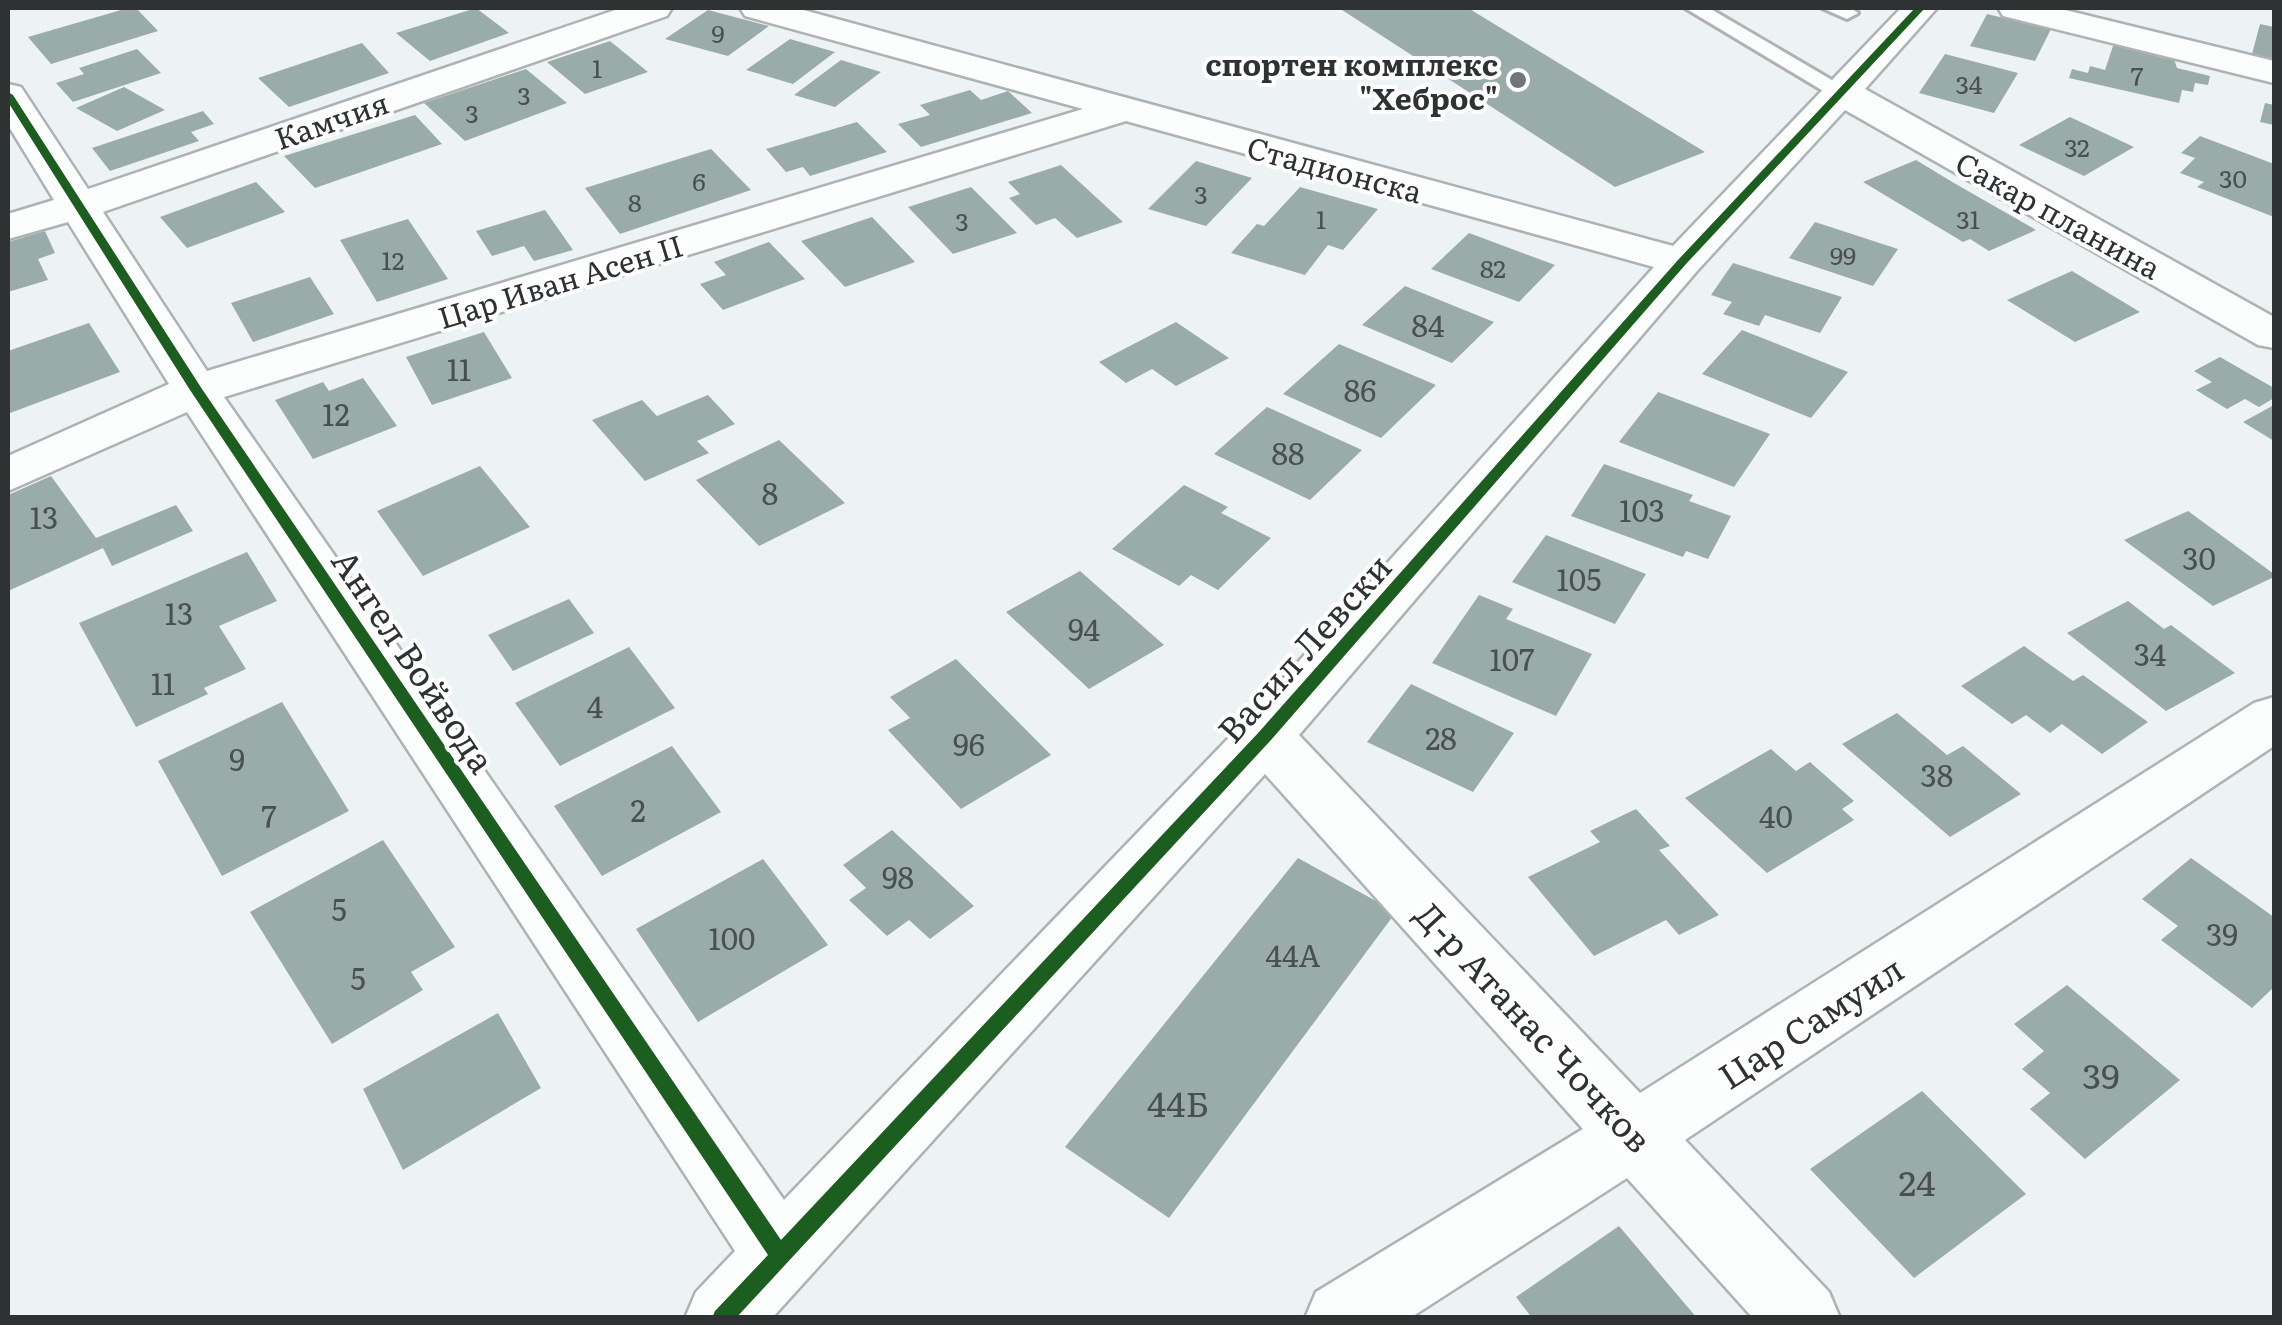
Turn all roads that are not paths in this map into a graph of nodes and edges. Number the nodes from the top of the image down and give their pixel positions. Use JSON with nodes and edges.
{"nodes":[{"id":1,"x":654,"y":8,"type":"edge"},
{"id":2,"x":758,"y":8,"type":"edge"},
{"id":3,"x":1695,"y":8,"type":"edge"},
{"id":4,"x":1920,"y":8,"type":"edge"},
{"id":5,"x":2016,"y":8,"type":"edge"},
{"id":6,"x":2274,"y":72,"type":"edge"},
{"id":7,"x":1843,"y":93,"type":"junction"},
{"id":8,"x":8,"y":95,"type":"edge"},
{"id":9,"x":1122,"y":110,"type":"junction"},
{"id":10,"x":79,"y":206,"type":"junction"},
{"id":11,"x":8,"y":226,"type":"edge"},
{"id":12,"x":1682,"y":262,"type":"junction"},
{"id":13,"x":2274,"y":335,"type":"edge"},
{"id":14,"x":196,"y":390,"type":"junction"},
{"id":15,"x":8,"y":475,"type":"edge"},
{"id":16,"x":2274,"y":718,"type":"edge"},
{"id":17,"x":1265,"y":736,"type":"junction"},
{"id":18,"x":1636,"y":1134,"type":"junction"},
{"id":19,"x":779,"y":1254,"type":"junction"},
{"id":20,"x":722,"y":1318,"type":"edge"},
{"id":21,"x":1342,"y":1318,"type":"edge"},
{"id":22,"x":1803,"y":1318,"type":"edge"}],
"edges":[{"from":1,"to":10,"type":"street","name":"Камчия"},
{"from":2,"to":9,"type":"street","name":"Стадионска"},
{"from":3,"to":7,"type":"lane"},
{"from":4,"to":7,"type":"street","name":"Васил Левски"},
{"from":5,"to":6,"type":"street"},
{"from":7,"to":12,"type":"street","name":"Васил Левски"},
{"from":7,"to":13,"type":"street","name":"Сакар планина"},
{"from":8,"to":10,"type":"street","name":"Ангел Войвода"},
{"from":9,"to":12,"type":"street","name":"Стадионска"},
{"from":9,"to":14,"type":"street","name":"Цар Иван Асен II"},
{"from":10,"to":11,"type":"street","name":"Камчия"},
{"from":10,"to":14,"type":"street","name":"Ангел Войвода"},
{"from":12,"to":17,"type":"street","name":"Васил Левски"},
{"from":14,"to":15,"type":"street","name":"Цар Иван Асен II"},
{"from":14,"to":19,"type":"street","name":"Ангел Войвода"},
{"from":16,"to":18,"type":"street","name":"Цар Самуил"},
{"from":17,"to":18,"type":"street","name":"Д-р Атанас Чочков"},
{"from":17,"to":19,"type":"street","name":"Васил Левски"},
{"from":18,"to":21,"type":"street","name":"Цар Самуил"},
{"from":18,"to":22,"type":"street","name":"Д-р Атанас Чочков"},
{"from":19,"to":20,"type":"street","name":"Васил Левски"}]}
